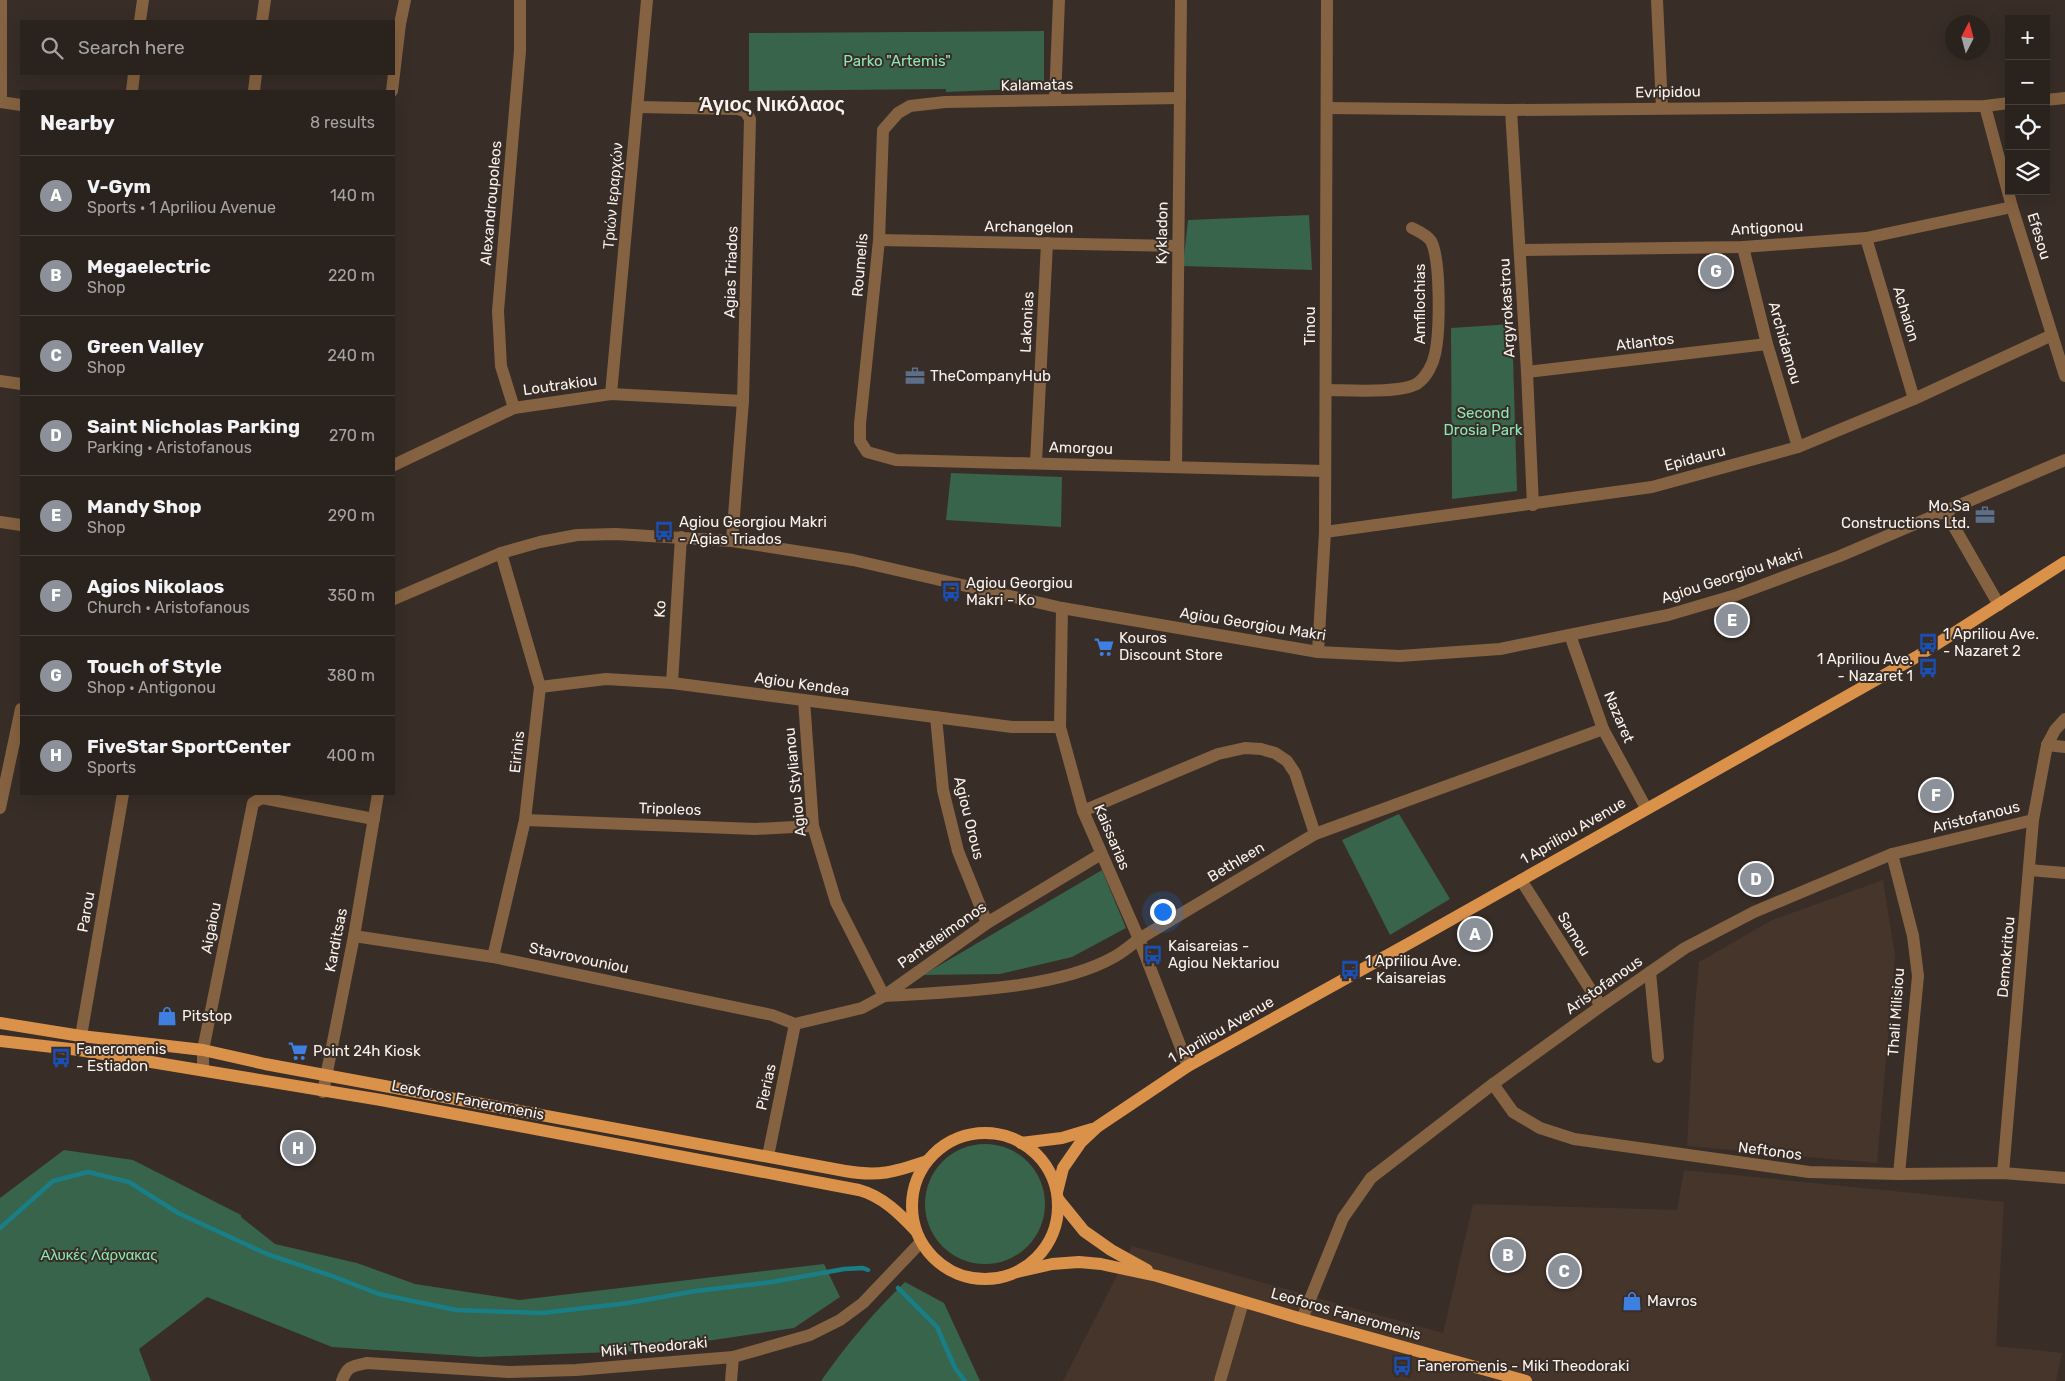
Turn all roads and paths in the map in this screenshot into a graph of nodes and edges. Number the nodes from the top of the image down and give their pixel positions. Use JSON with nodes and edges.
{"nodes":[{"id":1,"x":1,"y":0,"type":"edge"},
{"id":2,"x":143,"y":0,"type":"edge"},
{"id":3,"x":265,"y":0,"type":"edge"},
{"id":4,"x":405,"y":0,"type":"edge"},
{"id":5,"x":520,"y":0,"type":"edge"},
{"id":6,"x":647,"y":0,"type":"edge"},
{"id":7,"x":1059,"y":0,"type":"edge"},
{"id":8,"x":1181,"y":0,"type":"edge"},
{"id":9,"x":1327,"y":0,"type":"edge"},
{"id":10,"x":1658,"y":0,"type":"edge"},
{"id":11,"x":140,"y":20,"type":"edge"},
{"id":12,"x":262,"y":20,"type":"edge"},
{"id":13,"x":395,"y":66,"type":"edge"},
{"id":14,"x":134,"y":75,"type":"edge"},
{"id":15,"x":256,"y":75,"type":"edge"},
{"id":16,"x":394,"y":75,"type":"edge"},
{"id":17,"x":132,"y":90,"type":"edge"},
{"id":18,"x":254,"y":90,"type":"edge"},
{"id":19,"x":392,"y":90,"type":"edge"},
{"id":20,"x":1180,"y":98,"type":"junction"},
{"id":21,"x":2065,"y":98,"type":"edge"},
{"id":22,"x":1055,"y":100,"type":"junction"},
{"id":23,"x":2050,"y":100,"type":"edge"},
{"id":24,"x":0,"y":102,"type":"edge"},
{"id":25,"x":2005,"y":104,"type":"edge"},
{"id":26,"x":20,"y":105,"type":"edge"},
{"id":27,"x":638,"y":106,"type":"junction"},
{"id":28,"x":1985,"y":106,"type":"junction"},
{"id":29,"x":1327,"y":108,"type":"junction"},
{"id":30,"x":1662,"y":108,"type":"junction"},
{"id":31,"x":1511,"y":110,"type":"junction"},
{"id":32,"x":898,"y":113,"type":"joint"},
{"id":33,"x":2012,"y":206,"type":"junction"},
{"id":34,"x":1412,"y":228,"type":"dead end"},
{"id":35,"x":1866,"y":238,"type":"junction"},
{"id":36,"x":879,"y":240,"type":"junction"},
{"id":37,"x":1047,"y":243,"type":"junction"},
{"id":38,"x":1178,"y":246,"type":"junction"},
{"id":39,"x":1743,"y":247,"type":"junction"},
{"id":40,"x":1520,"y":250,"type":"junction"},
{"id":41,"x":2052,"y":335,"type":"junction"},
{"id":42,"x":1767,"y":344,"type":"junction"},
{"id":43,"x":1527,"y":372,"type":"junction"},
{"id":44,"x":2065,"y":376,"type":"edge"},
{"id":45,"x":0,"y":381,"type":"edge"},
{"id":46,"x":20,"y":384,"type":"edge"},
{"id":47,"x":1326,"y":390,"type":"junction"},
{"id":48,"x":611,"y":394,"type":"junction"},
{"id":49,"x":1914,"y":399,"type":"junction"},
{"id":50,"x":743,"y":401,"type":"junction"},
{"id":51,"x":514,"y":408,"type":"junction"},
{"id":52,"x":860,"y":424,"type":"joint"},
{"id":53,"x":1798,"y":447,"type":"junction"},
{"id":54,"x":2065,"y":460,"type":"edge"},
{"id":55,"x":1036,"y":462,"type":"junction"},
{"id":56,"x":395,"y":465,"type":"edge"},
{"id":57,"x":1176,"y":466,"type":"junction"},
{"id":58,"x":1326,"y":471,"type":"junction"},
{"id":59,"x":1533,"y":505,"type":"junction"},
{"id":60,"x":1945,"y":511,"type":"junction"},
{"id":61,"x":0,"y":522,"type":"edge"},
{"id":62,"x":20,"y":524,"type":"edge"},
{"id":63,"x":1325,"y":532,"type":"junction"},
{"id":64,"x":681,"y":537,"type":"junction"},
{"id":65,"x":732,"y":541,"type":"junction"},
{"id":66,"x":501,"y":553,"type":"junction"},
{"id":67,"x":2065,"y":562,"type":"edge"},
{"id":68,"x":395,"y":600,"type":"edge"},
{"id":69,"x":1999,"y":605,"type":"junction"},
{"id":70,"x":1062,"y":608,"type":"junction"},
{"id":71,"x":1570,"y":635,"type":"junction"},
{"id":72,"x":1318,"y":652,"type":"junction"},
{"id":73,"x":672,"y":682,"type":"junction"},
{"id":74,"x":540,"y":687,"type":"junction"},
{"id":75,"x":804,"y":700,"type":"junction"},
{"id":76,"x":936,"y":718,"type":"junction"},
{"id":77,"x":2065,"y":719,"type":"edge"},
{"id":78,"x":20,"y":720,"type":"edge"},
{"id":79,"x":1060,"y":727,"type":"junction"},
{"id":80,"x":1604,"y":729,"type":"junction"},
{"id":81,"x":2047,"y":745,"type":"junction"},
{"id":82,"x":2065,"y":747,"type":"edge"},
{"id":83,"x":123,"y":795,"type":"edge"},
{"id":84,"x":378,"y":795,"type":"edge"},
{"id":85,"x":0,"y":807,"type":"edge"},
{"id":86,"x":1646,"y":808,"type":"junction"},
{"id":87,"x":1083,"y":811,"type":"junction"},
{"id":88,"x":374,"y":818,"type":"junction"},
{"id":89,"x":525,"y":820,"type":"junction"},
{"id":90,"x":2033,"y":820,"type":"junction"},
{"id":91,"x":813,"y":826,"type":"junction"},
{"id":92,"x":1316,"y":834,"type":"junction"},
{"id":93,"x":1101,"y":854,"type":"junction"},
{"id":94,"x":1892,"y":854,"type":"junction"},
{"id":95,"x":2030,"y":870,"type":"junction"},
{"id":96,"x":2065,"y":873,"type":"edge"},
{"id":97,"x":1521,"y":880,"type":"junction"},
{"id":98,"x":987,"y":923,"type":"junction"},
{"id":99,"x":354,"y":936,"type":"junction"},
{"id":100,"x":1139,"y":939,"type":"junction"},
{"id":101,"x":493,"y":957,"type":"junction"},
{"id":102,"x":1650,"y":972,"type":"junction"},
{"id":103,"x":884,"y":996,"type":"junction"},
{"id":104,"x":1601,"y":1006,"type":"junction"},
{"id":105,"x":0,"y":1023,"type":"edge"},
{"id":106,"x":795,"y":1024,"type":"junction"},
{"id":107,"x":81,"y":1036,"type":"junction"},
{"id":108,"x":0,"y":1041,"type":"edge"},
{"id":109,"x":203,"y":1050,"type":"junction"},
{"id":110,"x":1658,"y":1057,"type":"dead end"},
{"id":111,"x":1188,"y":1066,"type":"junction"},
{"id":112,"x":204,"y":1070,"type":"junction"},
{"id":113,"x":325,"y":1075,"type":"junction"},
{"id":114,"x":1493,"y":1084,"type":"junction"},
{"id":115,"x":323,"y":1092,"type":"junction"},
{"id":116,"x":1097,"y":1128,"type":"junction"},
{"id":117,"x":1021,"y":1143,"type":"junction"},
{"id":118,"x":768,"y":1156,"type":"junction"},
{"id":119,"x":928,"y":1161,"type":"junction"},
{"id":120,"x":2003,"y":1173,"type":"junction"},
{"id":121,"x":1899,"y":1174,"type":"junction"},
{"id":122,"x":2065,"y":1178,"type":"edge"},
{"id":123,"x":1057,"y":1196,"type":"junction"},
{"id":124,"x":918,"y":1237,"type":"junction"},
{"id":125,"x":1017,"y":1272,"type":"junction"},
{"id":126,"x":1157,"y":1276,"type":"junction"},
{"id":127,"x":1243,"y":1302,"type":"junction"},
{"id":128,"x":1302,"y":1319,"type":"junction"},
{"id":129,"x":733,"y":1357,"type":"junction"},
{"id":130,"x":342,"y":1381,"type":"edge"},
{"id":131,"x":730,"y":1381,"type":"edge"},
{"id":132,"x":1220,"y":1381,"type":"edge"},
{"id":133,"x":1526,"y":1381,"type":"edge"}],
"edges":[{"from":1,"to":24,"type":"street"},
{"from":2,"to":11,"type":"street"},
{"from":3,"to":12,"type":"street"},
{"from":4,"to":13,"type":"street"},
{"from":5,"to":51,"type":"street","name":"Alexandroupoleos"},
{"from":6,"to":27,"type":"street","name":"Τριών Ιεραρχών"},
{"from":7,"to":22,"type":"street"},
{"from":8,"to":20,"type":"street","name":"Kykladon"},
{"from":9,"to":29,"type":"street","name":"Tinou"},
{"from":10,"to":30,"type":"street"},
{"from":14,"to":17,"type":"street"},
{"from":15,"to":18,"type":"street"},
{"from":16,"to":19,"type":"street"},
{"from":20,"to":22,"type":"street","name":"Kalamatas"},
{"from":20,"to":38,"type":"street","name":"Kykladon"},
{"from":21,"to":23,"type":"street"},
{"from":22,"to":32,"type":"street","name":"Kalamatas"},
{"from":24,"to":26,"type":"street"},
{"from":25,"to":28,"type":"street","name":"Evripidou"},
{"from":27,"to":48,"type":"street","name":"Τριών Ιεραρχών"},
{"from":27,"to":50,"type":"street","name":"Agias Triados"},
{"from":28,"to":30,"type":"street","name":"Evripidou"},
{"from":28,"to":33,"type":"street","name":"Efesou"},
{"from":29,"to":31,"type":"street","name":"Evripidou"},
{"from":29,"to":47,"type":"street","name":"Tinou"},
{"from":30,"to":31,"type":"street","name":"Evripidou"},
{"from":31,"to":40,"type":"street","name":"Argyrokastrou"},
{"from":32,"to":36,"type":"street","name":"Roumelis"},
{"from":33,"to":35,"type":"street","name":"Antigonou"},
{"from":33,"to":41,"type":"street","name":"Efesou"},
{"from":34,"to":47,"type":"street","name":"Amfilochias"},
{"from":35,"to":39,"type":"street","name":"Antigonou"},
{"from":35,"to":49,"type":"street","name":"Achaion"},
{"from":36,"to":37,"type":"street","name":"Archangelon"},
{"from":36,"to":52,"type":"street","name":"Roumelis"},
{"from":37,"to":38,"type":"street","name":"Archangelon"},
{"from":37,"to":55,"type":"street","name":"Lakonias"},
{"from":38,"to":57,"type":"street","name":"Kykladon"},
{"from":39,"to":40,"type":"street","name":"Antigonou"},
{"from":39,"to":42,"type":"street","name":"Archidamou"},
{"from":40,"to":43,"type":"street","name":"Argyrokastrou"},
{"from":41,"to":44,"type":"street","name":"Efesou"},
{"from":41,"to":49,"type":"street","name":"Epidauru"},
{"from":42,"to":43,"type":"street","name":"Atlantos"},
{"from":42,"to":53,"type":"street","name":"Archidamou"},
{"from":43,"to":59,"type":"street","name":"Argyrokastrou"},
{"from":45,"to":46,"type":"street"},
{"from":47,"to":58,"type":"street","name":"Tinou"},
{"from":48,"to":50,"type":"street","name":"Loutrakiou"},
{"from":48,"to":51,"type":"street","name":"Loutrakiou"},
{"from":49,"to":53,"type":"street","name":"Epidauru"},
{"from":50,"to":65,"type":"street","name":"Agias Triados"},
{"from":51,"to":56,"type":"street","name":"Loutrakiou"},
{"from":52,"to":55,"type":"street","name":"Amorgou"},
{"from":53,"to":59,"type":"street","name":"Epidauru"},
{"from":54,"to":60,"type":"street","name":"Agiou Georgiou Makri"},
{"from":55,"to":57,"type":"street","name":"Amorgou"},
{"from":57,"to":58,"type":"street","name":"Amorgou"},
{"from":58,"to":63,"type":"street","name":"Tinou"},
{"from":59,"to":63,"type":"street","name":"Epidauru"},
{"from":60,"to":69,"type":"street"},
{"from":60,"to":71,"type":"street","name":"Agiou Georgiou Makri"},
{"from":61,"to":62,"type":"street"},
{"from":63,"to":72,"type":"street","name":"Tinou"},
{"from":64,"to":65,"type":"street","name":"Agiou Georgiou Makri"},
{"from":64,"to":66,"type":"street","name":"Agiou Georgiou Makri"},
{"from":64,"to":73,"type":"street","name":"Ko"},
{"from":65,"to":70,"type":"street","name":"Agiou Georgiou Makri"},
{"from":66,"to":68,"type":"street","name":"Agiou Georgiou Makri"},
{"from":66,"to":74,"type":"street","name":"Eirinis"},
{"from":67,"to":69,"type":"main road","name":"1 Apriliou Avenue"},
{"from":69,"to":86,"type":"main road","name":"1 Apriliou Avenue"},
{"from":70,"to":72,"type":"street","name":"Agiou Georgiou Makri"},
{"from":70,"to":79,"type":"street","name":"Kaissarias"},
{"from":71,"to":72,"type":"street","name":"Agiou Georgiou Makri"},
{"from":71,"to":80,"type":"street","name":"Nazaret"},
{"from":73,"to":74,"type":"street","name":"Agiou Kendea"},
{"from":73,"to":75,"type":"street","name":"Agiou Kendea"},
{"from":74,"to":89,"type":"street","name":"Eirinis"},
{"from":75,"to":76,"type":"street","name":"Agiou Kendea"},
{"from":75,"to":91,"type":"street","name":"Agiou Stylianou"},
{"from":76,"to":79,"type":"street","name":"Agiou Kendea"},
{"from":76,"to":98,"type":"street","name":"Agiou Orous"},
{"from":77,"to":81,"type":"street"},
{"from":78,"to":85,"type":"street"},
{"from":79,"to":87,"type":"street","name":"Kaissarias"},
{"from":80,"to":86,"type":"street","name":"Nazaret"},
{"from":80,"to":92,"type":"street","name":"Bethleen"},
{"from":81,"to":82,"type":"street"},
{"from":81,"to":90,"type":"street","name":"Demokritou"},
{"from":83,"to":107,"type":"street","name":"Parou"},
{"from":84,"to":88,"type":"street","name":"Karditsas"},
{"from":86,"to":97,"type":"main road","name":"1 Apriliou Avenue"},
{"from":87,"to":92,"type":"street"},
{"from":87,"to":93,"type":"street","name":"Kaissarias"},
{"from":88,"to":99,"type":"street","name":"Karditsas"},
{"from":88,"to":109,"type":"street","name":"Aigaiou"},
{"from":89,"to":91,"type":"street","name":"Tripoleos"},
{"from":89,"to":101,"type":"street","name":"Eirinis"},
{"from":90,"to":94,"type":"street","name":"Aristofanous"},
{"from":90,"to":95,"type":"street","name":"Demokritou"},
{"from":91,"to":103,"type":"street","name":"Agiou Stylianou"},
{"from":92,"to":100,"type":"street","name":"Bethleen"},
{"from":93,"to":98,"type":"street","name":"Panteleimonos"},
{"from":93,"to":100,"type":"street","name":"Kaissarias"},
{"from":94,"to":102,"type":"street","name":"Aristofanous"},
{"from":94,"to":121,"type":"street","name":"Thali Milisiou"},
{"from":95,"to":96,"type":"street"},
{"from":95,"to":120,"type":"street","name":"Demokritou"},
{"from":97,"to":104,"type":"street","name":"Samou"},
{"from":97,"to":111,"type":"main road","name":"1 Apriliou Avenue"},
{"from":98,"to":103,"type":"street","name":"Panteleimonos"},
{"from":99,"to":101,"type":"street","name":"Stavrovouniou"},
{"from":99,"to":113,"type":"street","name":"Karditsas"},
{"from":100,"to":103,"type":"street","name":"Bethleen"},
{"from":100,"to":111,"type":"street","name":"Kaissarias"},
{"from":101,"to":106,"type":"street","name":"Stavrovouniou"},
{"from":102,"to":104,"type":"street","name":"Aristofanous"},
{"from":102,"to":110,"type":"street"},
{"from":103,"to":106,"type":"street","name":"Panteleimonos"},
{"from":104,"to":114,"type":"street","name":"Aristofanous"},
{"from":105,"to":107,"type":"main road","name":"Leoforos Faneromenis"},
{"from":106,"to":118,"type":"street","name":"Pierias"},
{"from":107,"to":109,"type":"main road","name":"Leoforos Faneromenis"},
{"from":108,"to":112,"type":"main road","name":"Leoforos Faneromenis"},
{"from":109,"to":112,"type":"street","name":"Aigaiou"},
{"from":109,"to":113,"type":"main road","name":"Leoforos Faneromenis"},
{"from":111,"to":116,"type":"main road","name":"1 Apriliou Avenue"},
{"from":112,"to":115,"type":"main road","name":"Leoforos Faneromenis"},
{"from":113,"to":115,"type":"street","name":"Karditsas"},
{"from":113,"to":118,"type":"main road","name":"Leoforos Faneromenis"},
{"from":114,"to":121,"type":"street","name":"Neftonos"},
{"from":114,"to":128,"type":"street","name":"Aristofanous"},
{"from":115,"to":124,"type":"main road","name":"Leoforos Faneromenis"},
{"from":116,"to":117,"type":"main road","name":"1 Apriliou Avenue"},
{"from":116,"to":123,"type":"main road","name":"1 Apriliou Avenue"},
{"from":117,"to":119,"type":"main road"},
{"from":117,"to":123,"type":"main road"},
{"from":118,"to":119,"type":"main road","name":"Leoforos Faneromenis"},
{"from":119,"to":124,"type":"main road"},
{"from":120,"to":121,"type":"street","name":"Neftonos"},
{"from":120,"to":122,"type":"street","name":"Neftonos"},
{"from":123,"to":125,"type":"main road"},
{"from":123,"to":126,"type":"main road","name":"Leoforos Faneromenis"},
{"from":124,"to":125,"type":"main road"},
{"from":124,"to":129,"type":"street","name":"Miki Theodoraki"},
{"from":125,"to":126,"type":"main road","name":"Leoforos Faneromenis"},
{"from":126,"to":127,"type":"main road","name":"Leoforos Faneromenis"},
{"from":127,"to":128,"type":"main road","name":"Leoforos Faneromenis"},
{"from":127,"to":132,"type":"street"},
{"from":128,"to":133,"type":"main road","name":"Leoforos Faneromenis"},
{"from":129,"to":130,"type":"street","name":"Miki Theodoraki"},
{"from":129,"to":131,"type":"street"}]}
